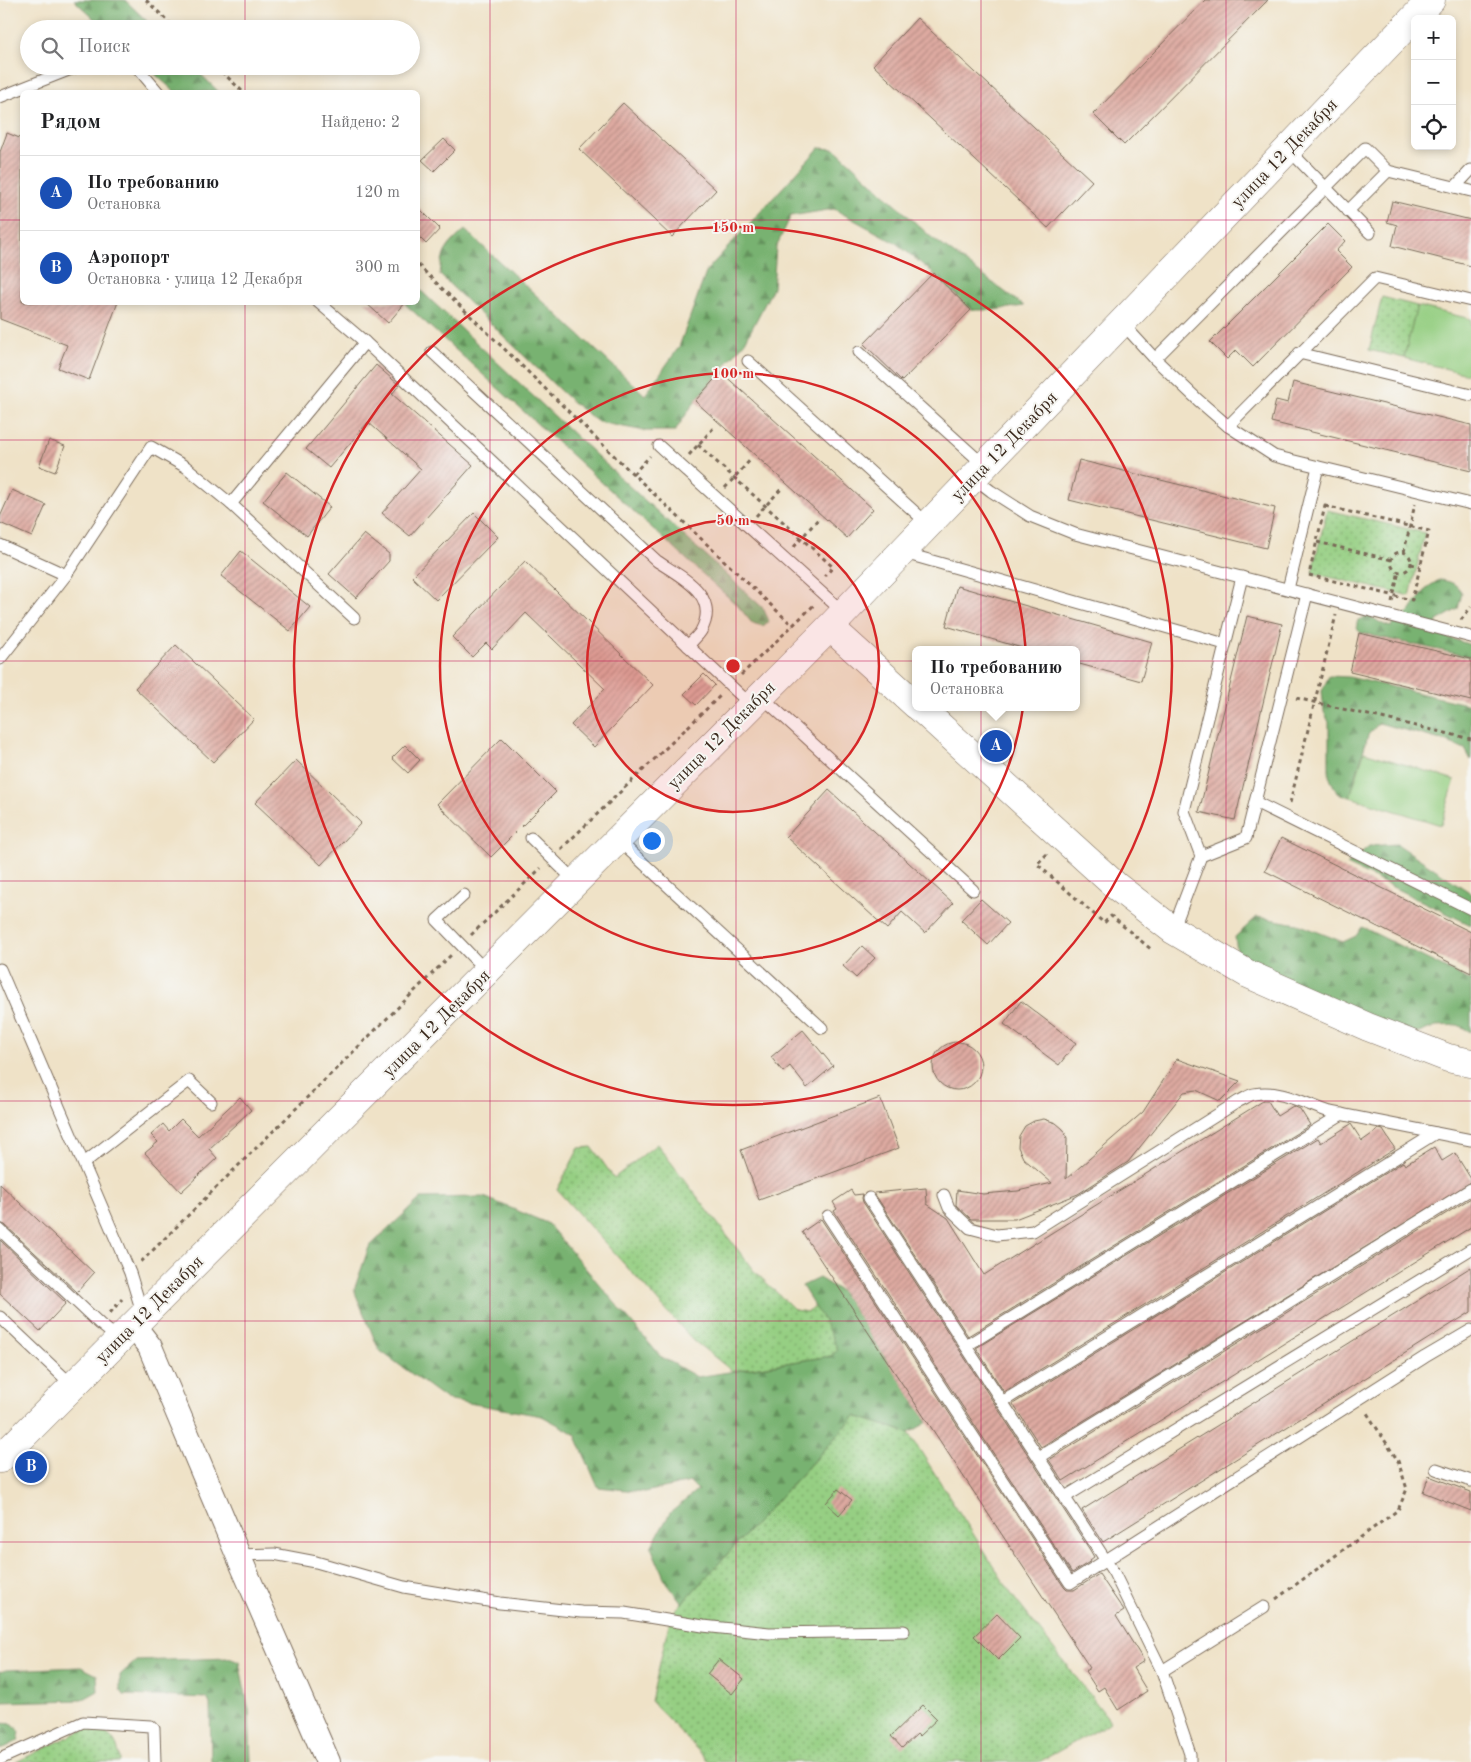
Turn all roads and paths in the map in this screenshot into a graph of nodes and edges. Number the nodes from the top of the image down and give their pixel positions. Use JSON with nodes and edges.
{"nodes":[{"id":1,"x":146,"y":0,"type":"edge"},
{"id":2,"x":1431,"y":0,"type":"edge"},
{"id":3,"x":167,"y":20,"type":"edge"},
{"id":4,"x":56,"y":75,"type":"edge"},
{"id":5,"x":144,"y":75,"type":"edge"},
{"id":6,"x":225,"y":75,"type":"edge"},
{"id":7,"x":156,"y":90,"type":"edge"},
{"id":8,"x":241,"y":90,"type":"edge"},
{"id":9,"x":0,"y":97,"type":"edge"},
{"id":10,"x":1288,"y":149,"type":"junction"},
{"id":11,"x":1471,"y":170,"type":"edge"},
{"id":12,"x":1388,"y":171,"type":"junction"},
{"id":13,"x":1455,"y":187,"type":"junction"},
{"id":14,"x":1325,"y":188,"type":"junction"},
{"id":15,"x":1471,"y":191,"type":"edge"},
{"id":16,"x":1348,"y":211,"type":"junction"},
{"id":17,"x":1370,"y":234,"type":"dead end"},
{"id":18,"x":420,"y":267,"type":"edge"},
{"id":19,"x":1471,"y":301,"type":"edge"},
{"id":20,"x":322,"y":305,"type":"edge"},
{"id":21,"x":1122,"y":323,"type":"junction"},
{"id":22,"x":365,"y":342,"type":"junction"},
{"id":23,"x":432,"y":352,"type":"dead end"},
{"id":24,"x":859,"y":352,"type":"dead end"},
{"id":25,"x":1299,"y":353,"type":"junction"},
{"id":26,"x":1155,"y":359,"type":"junction"},
{"id":27,"x":748,"y":361,"type":"dead end"},
{"id":28,"x":1471,"y":395,"type":"edge"},
{"id":29,"x":715,"y":426,"type":"dead end"},
{"id":30,"x":1228,"y":426,"type":"junction"},
{"id":31,"x":698,"y":445,"type":"junction"},
{"id":32,"x":659,"y":446,"type":"joint"},
{"id":33,"x":751,"y":459,"type":"dead end"},
{"id":34,"x":680,"y":465,"type":"junction"},
{"id":35,"x":1318,"y":467,"type":"junction"},
{"id":36,"x":979,"y":472,"type":"junction"},
{"id":37,"x":633,"y":474,"type":"junction"},
{"id":38,"x":734,"y":478,"type":"junction"},
{"id":39,"x":783,"y":487,"type":"dead end"},
{"id":40,"x":1418,"y":491,"type":"junction"},
{"id":41,"x":716,"y":497,"type":"junction"},
{"id":42,"x":231,"y":504,"type":"junction"},
{"id":43,"x":1471,"y":504,"type":"edge"},
{"id":44,"x":766,"y":506,"type":"junction"},
{"id":45,"x":818,"y":519,"type":"dead end"},
{"id":46,"x":928,"y":524,"type":"junction"},
{"id":47,"x":748,"y":526,"type":"junction"},
{"id":48,"x":1410,"y":526,"type":"junction"},
{"id":49,"x":801,"y":538,"type":"junction"},
{"id":50,"x":1316,"y":542,"type":"junction"},
{"id":51,"x":0,"y":545,"type":"edge"},
{"id":52,"x":902,"y":552,"type":"junction"},
{"id":53,"x":1404,"y":552,"type":"junction"},
{"id":54,"x":783,"y":558,"type":"junction"},
{"id":55,"x":1392,"y":560,"type":"junction"},
{"id":56,"x":1411,"y":564,"type":"junction"},
{"id":57,"x":1420,"y":566,"type":"junction"},
{"id":58,"x":1399,"y":571,"type":"junction"},
{"id":59,"x":66,"y":575,"type":"junction"},
{"id":60,"x":1242,"y":577,"type":"junction"},
{"id":61,"x":1288,"y":589,"type":"junction"},
{"id":62,"x":1307,"y":594,"type":"junction"},
{"id":63,"x":1394,"y":595,"type":"junction"},
{"id":64,"x":1340,"y":603,"type":"junction"},
{"id":65,"x":820,"y":615,"type":"junction"},
{"id":66,"x":1389,"y":616,"type":"junction"},
{"id":67,"x":354,"y":618,"type":"dead end"},
{"id":68,"x":1471,"y":637,"type":"edge"},
{"id":69,"x":1226,"y":644,"type":"junction"},
{"id":70,"x":688,"y":646,"type":"junction"},
{"id":71,"x":0,"y":659,"type":"edge"},
{"id":72,"x":730,"y":686,"type":"junction"},
{"id":73,"x":1282,"y":695,"type":"junction"},
{"id":74,"x":756,"y":700,"type":"junction"},
{"id":75,"x":912,"y":701,"type":"edge"},
{"id":76,"x":1315,"y":702,"type":"junction"},
{"id":77,"x":923,"y":711,"type":"edge"},
{"id":78,"x":1471,"y":739,"type":"edge"},
{"id":79,"x":1255,"y":802,"type":"junction"},
{"id":80,"x":1286,"y":817,"type":"junction"},
{"id":81,"x":531,"y":838,"type":"dead end"},
{"id":82,"x":617,"y":839,"type":"junction"},
{"id":83,"x":1051,"y":850,"type":"dead end"},
{"id":84,"x":1201,"y":856,"type":"junction"},
{"id":85,"x":552,"y":858,"type":"junction"},
{"id":86,"x":575,"y":881,"type":"junction"},
{"id":87,"x":973,"y":890,"type":"dead end"},
{"id":88,"x":464,"y":895,"type":"dead end"},
{"id":89,"x":1471,"y":909,"type":"edge"},
{"id":90,"x":1173,"y":930,"type":"junction"},
{"id":91,"x":461,"y":946,"type":"junction"},
{"id":92,"x":1152,"y":950,"type":"dead end"},
{"id":93,"x":0,"y":968,"type":"edge"},
{"id":94,"x":487,"y":972,"type":"junction"},
{"id":95,"x":822,"y":1028,"type":"dead end"},
{"id":96,"x":1471,"y":1062,"type":"edge"},
{"id":97,"x":211,"y":1102,"type":"dead end"},
{"id":98,"x":1342,"y":1114,"type":"junction"},
{"id":99,"x":1436,"y":1133,"type":"junction"},
{"id":100,"x":1471,"y":1140,"type":"edge"},
{"id":101,"x":84,"y":1163,"type":"junction"},
{"id":102,"x":1471,"y":1189,"type":"edge"},
{"id":103,"x":944,"y":1195,"type":"dead end"},
{"id":104,"x":869,"y":1198,"type":"dead end"},
{"id":105,"x":828,"y":1216,"type":"dead end"},
{"id":106,"x":0,"y":1230,"type":"edge"},
{"id":107,"x":1471,"y":1250,"type":"edge"},
{"id":108,"x":130,"y":1273,"type":"junction"},
{"id":109,"x":0,"y":1317,"type":"edge"},
{"id":110,"x":131,"y":1327,"type":"junction"},
{"id":111,"x":1471,"y":1330,"type":"edge"},
{"id":112,"x":966,"y":1346,"type":"junction"},
{"id":113,"x":72,"y":1386,"type":"junction"},
{"id":114,"x":1358,"y":1400,"type":"junction"},
{"id":115,"x":1002,"y":1402,"type":"junction"},
{"id":116,"x":1039,"y":1457,"type":"junction"},
{"id":117,"x":0,"y":1459,"type":"edge"},
{"id":118,"x":1436,"y":1469,"type":"dead end"},
{"id":119,"x":1471,"y":1481,"type":"edge"},
{"id":120,"x":1065,"y":1498,"type":"junction"},
{"id":121,"x":238,"y":1556,"type":"junction"},
{"id":122,"x":1105,"y":1560,"type":"junction"},
{"id":123,"x":1264,"y":1608,"type":"joint"},
{"id":124,"x":904,"y":1630,"type":"dead end"},
{"id":125,"x":1162,"y":1671,"type":"junction"},
{"id":126,"x":0,"y":1758,"type":"edge"},
{"id":127,"x":155,"y":1762,"type":"edge"},
{"id":128,"x":328,"y":1762,"type":"edge"},
{"id":129,"x":1190,"y":1762,"type":"edge"}],
"edges":[{"from":1,"to":3,"type":"path"},
{"from":2,"to":10,"type":"main road","name":"улица 12 Декабря"},
{"from":4,"to":9,"type":"lane"},
{"from":5,"to":7,"type":"lane"},
{"from":6,"to":8,"type":"path"},
{"from":10,"to":14,"type":"lane"},
{"from":10,"to":21,"type":"main road","name":"улица 12 Декабря"},
{"from":11,"to":13,"type":"lane"},
{"from":12,"to":13,"type":"lane"},
{"from":12,"to":14,"type":"lane"},
{"from":12,"to":16,"type":"lane"},
{"from":13,"to":15,"type":"lane"},
{"from":14,"to":16,"type":"lane"},
{"from":14,"to":26,"type":"lane"},
{"from":16,"to":17,"type":"lane"},
{"from":18,"to":37,"type":"path"},
{"from":19,"to":25,"type":"lane"},
{"from":20,"to":22,"type":"lane"},
{"from":21,"to":26,"type":"lane"},
{"from":21,"to":36,"type":"main road","name":"улица 12 Декабря"},
{"from":22,"to":42,"type":"lane"},
{"from":22,"to":70,"type":"lane"},
{"from":23,"to":70,"type":"lane"},
{"from":24,"to":36,"type":"lane"},
{"from":25,"to":28,"type":"lane"},
{"from":25,"to":30,"type":"lane"},
{"from":26,"to":30,"type":"lane"},
{"from":27,"to":46,"type":"lane"},
{"from":29,"to":31,"type":"path"},
{"from":30,"to":35,"type":"lane"},
{"from":31,"to":34,"type":"path"},
{"from":31,"to":38,"type":"path"},
{"from":32,"to":34,"type":"lane"},
{"from":32,"to":37,"type":"path"},
{"from":33,"to":38,"type":"path"},
{"from":34,"to":41,"type":"lane"},
{"from":35,"to":40,"type":"lane"},
{"from":35,"to":61,"type":"lane"},
{"from":36,"to":46,"type":"main road","name":"улица 12 Декабря"},
{"from":36,"to":60,"type":"lane"},
{"from":37,"to":65,"type":"path"},
{"from":38,"to":41,"type":"path"},
{"from":38,"to":44,"type":"path"},
{"from":39,"to":44,"type":"path"},
{"from":40,"to":43,"type":"lane"},
{"from":40,"to":48,"type":"path"},
{"from":41,"to":47,"type":"lane"},
{"from":42,"to":59,"type":"lane"},
{"from":42,"to":67,"type":"lane"},
{"from":44,"to":47,"type":"path"},
{"from":44,"to":49,"type":"path"},
{"from":45,"to":49,"type":"path"},
{"from":46,"to":52,"type":"main road","name":"улица 12 Декабря"},
{"from":47,"to":54,"type":"lane"},
{"from":48,"to":50,"type":"path"},
{"from":48,"to":53,"type":"path"},
{"from":48,"to":57,"type":"path"},
{"from":49,"to":54,"type":"path"},
{"from":49,"to":65,"type":"path"},
{"from":50,"to":55,"type":"path"},
{"from":50,"to":63,"type":"path"},
{"from":51,"to":59,"type":"lane"},
{"from":52,"to":65,"type":"main road","name":"улица 12 Декабря"},
{"from":52,"to":69,"type":"lane"},
{"from":53,"to":55,"type":"path"},
{"from":53,"to":56,"type":"path"},
{"from":54,"to":65,"type":"lane"},
{"from":55,"to":58,"type":"path"},
{"from":56,"to":57,"type":"path"},
{"from":56,"to":58,"type":"path"},
{"from":57,"to":63,"type":"path"},
{"from":58,"to":63,"type":"path"},
{"from":59,"to":71,"type":"lane"},
{"from":60,"to":61,"type":"lane"},
{"from":60,"to":69,"type":"lane"},
{"from":61,"to":62,"type":"lane"},
{"from":62,"to":64,"type":"lane"},
{"from":62,"to":73,"type":"lane"},
{"from":63,"to":66,"type":"path"},
{"from":64,"to":66,"type":"lane"},
{"from":64,"to":76,"type":"path"},
{"from":65,"to":65,"type":"path"},
{"from":65,"to":72,"type":"path"},
{"from":65,"to":74,"type":"main road","name":"улица 12 Декабря"},
{"from":65,"to":75,"type":"main road"},
{"from":66,"to":68,"type":"lane"},
{"from":69,"to":84,"type":"lane"},
{"from":70,"to":72,"type":"lane"},
{"from":72,"to":74,"type":"lane"},
{"from":72,"to":85,"type":"path"},
{"from":73,"to":76,"type":"path"},
{"from":73,"to":79,"type":"lane"},
{"from":74,"to":82,"type":"main road","name":"улица 12 Декабря"},
{"from":74,"to":87,"type":"lane"},
{"from":76,"to":78,"type":"path"},
{"from":76,"to":80,"type":"path"},
{"from":77,"to":90,"type":"main road"},
{"from":79,"to":80,"type":"lane"},
{"from":79,"to":84,"type":"lane"},
{"from":80,"to":89,"type":"lane"},
{"from":81,"to":85,"type":"lane"},
{"from":82,"to":86,"type":"main road","name":"улица 12 Декабря"},
{"from":82,"to":95,"type":"lane"},
{"from":83,"to":92,"type":"path"},
{"from":84,"to":90,"type":"lane"},
{"from":85,"to":86,"type":"lane"},
{"from":85,"to":91,"type":"path"},
{"from":86,"to":94,"type":"main road","name":"улица 12 Декабря"},
{"from":88,"to":91,"type":"lane"},
{"from":90,"to":96,"type":"main road"},
{"from":91,"to":94,"type":"lane"},
{"from":91,"to":108,"type":"path"},
{"from":93,"to":101,"type":"lane"},
{"from":94,"to":110,"type":"main road","name":"улица 12 Декабря"},
{"from":97,"to":101,"type":"lane"},
{"from":98,"to":99,"type":"lane"},
{"from":98,"to":103,"type":"lane"},
{"from":98,"to":112,"type":"lane"},
{"from":99,"to":100,"type":"lane"},
{"from":99,"to":115,"type":"lane"},
{"from":101,"to":108,"type":"lane"},
{"from":102,"to":116,"type":"lane"},
{"from":104,"to":112,"type":"lane"},
{"from":105,"to":122,"type":"lane"},
{"from":106,"to":110,"type":"lane"},
{"from":107,"to":120,"type":"lane"},
{"from":108,"to":110,"type":"lane"},
{"from":109,"to":113,"type":"lane"},
{"from":110,"to":113,"type":"main road","name":"улица 12 Декабря"},
{"from":110,"to":121,"type":"street"},
{"from":111,"to":114,"type":"lane"},
{"from":112,"to":115,"type":"lane"},
{"from":113,"to":117,"type":"main road","name":"улица 12 Декабря"},
{"from":114,"to":122,"type":"lane"},
{"from":114,"to":123,"type":"path"},
{"from":115,"to":116,"type":"lane"},
{"from":116,"to":120,"type":"lane"},
{"from":118,"to":119,"type":"lane"},
{"from":120,"to":122,"type":"lane"},
{"from":121,"to":124,"type":"lane"},
{"from":121,"to":128,"type":"street"},
{"from":122,"to":125,"type":"lane"},
{"from":123,"to":125,"type":"lane"},
{"from":125,"to":129,"type":"lane"},
{"from":126,"to":127,"type":"lane"}]}
